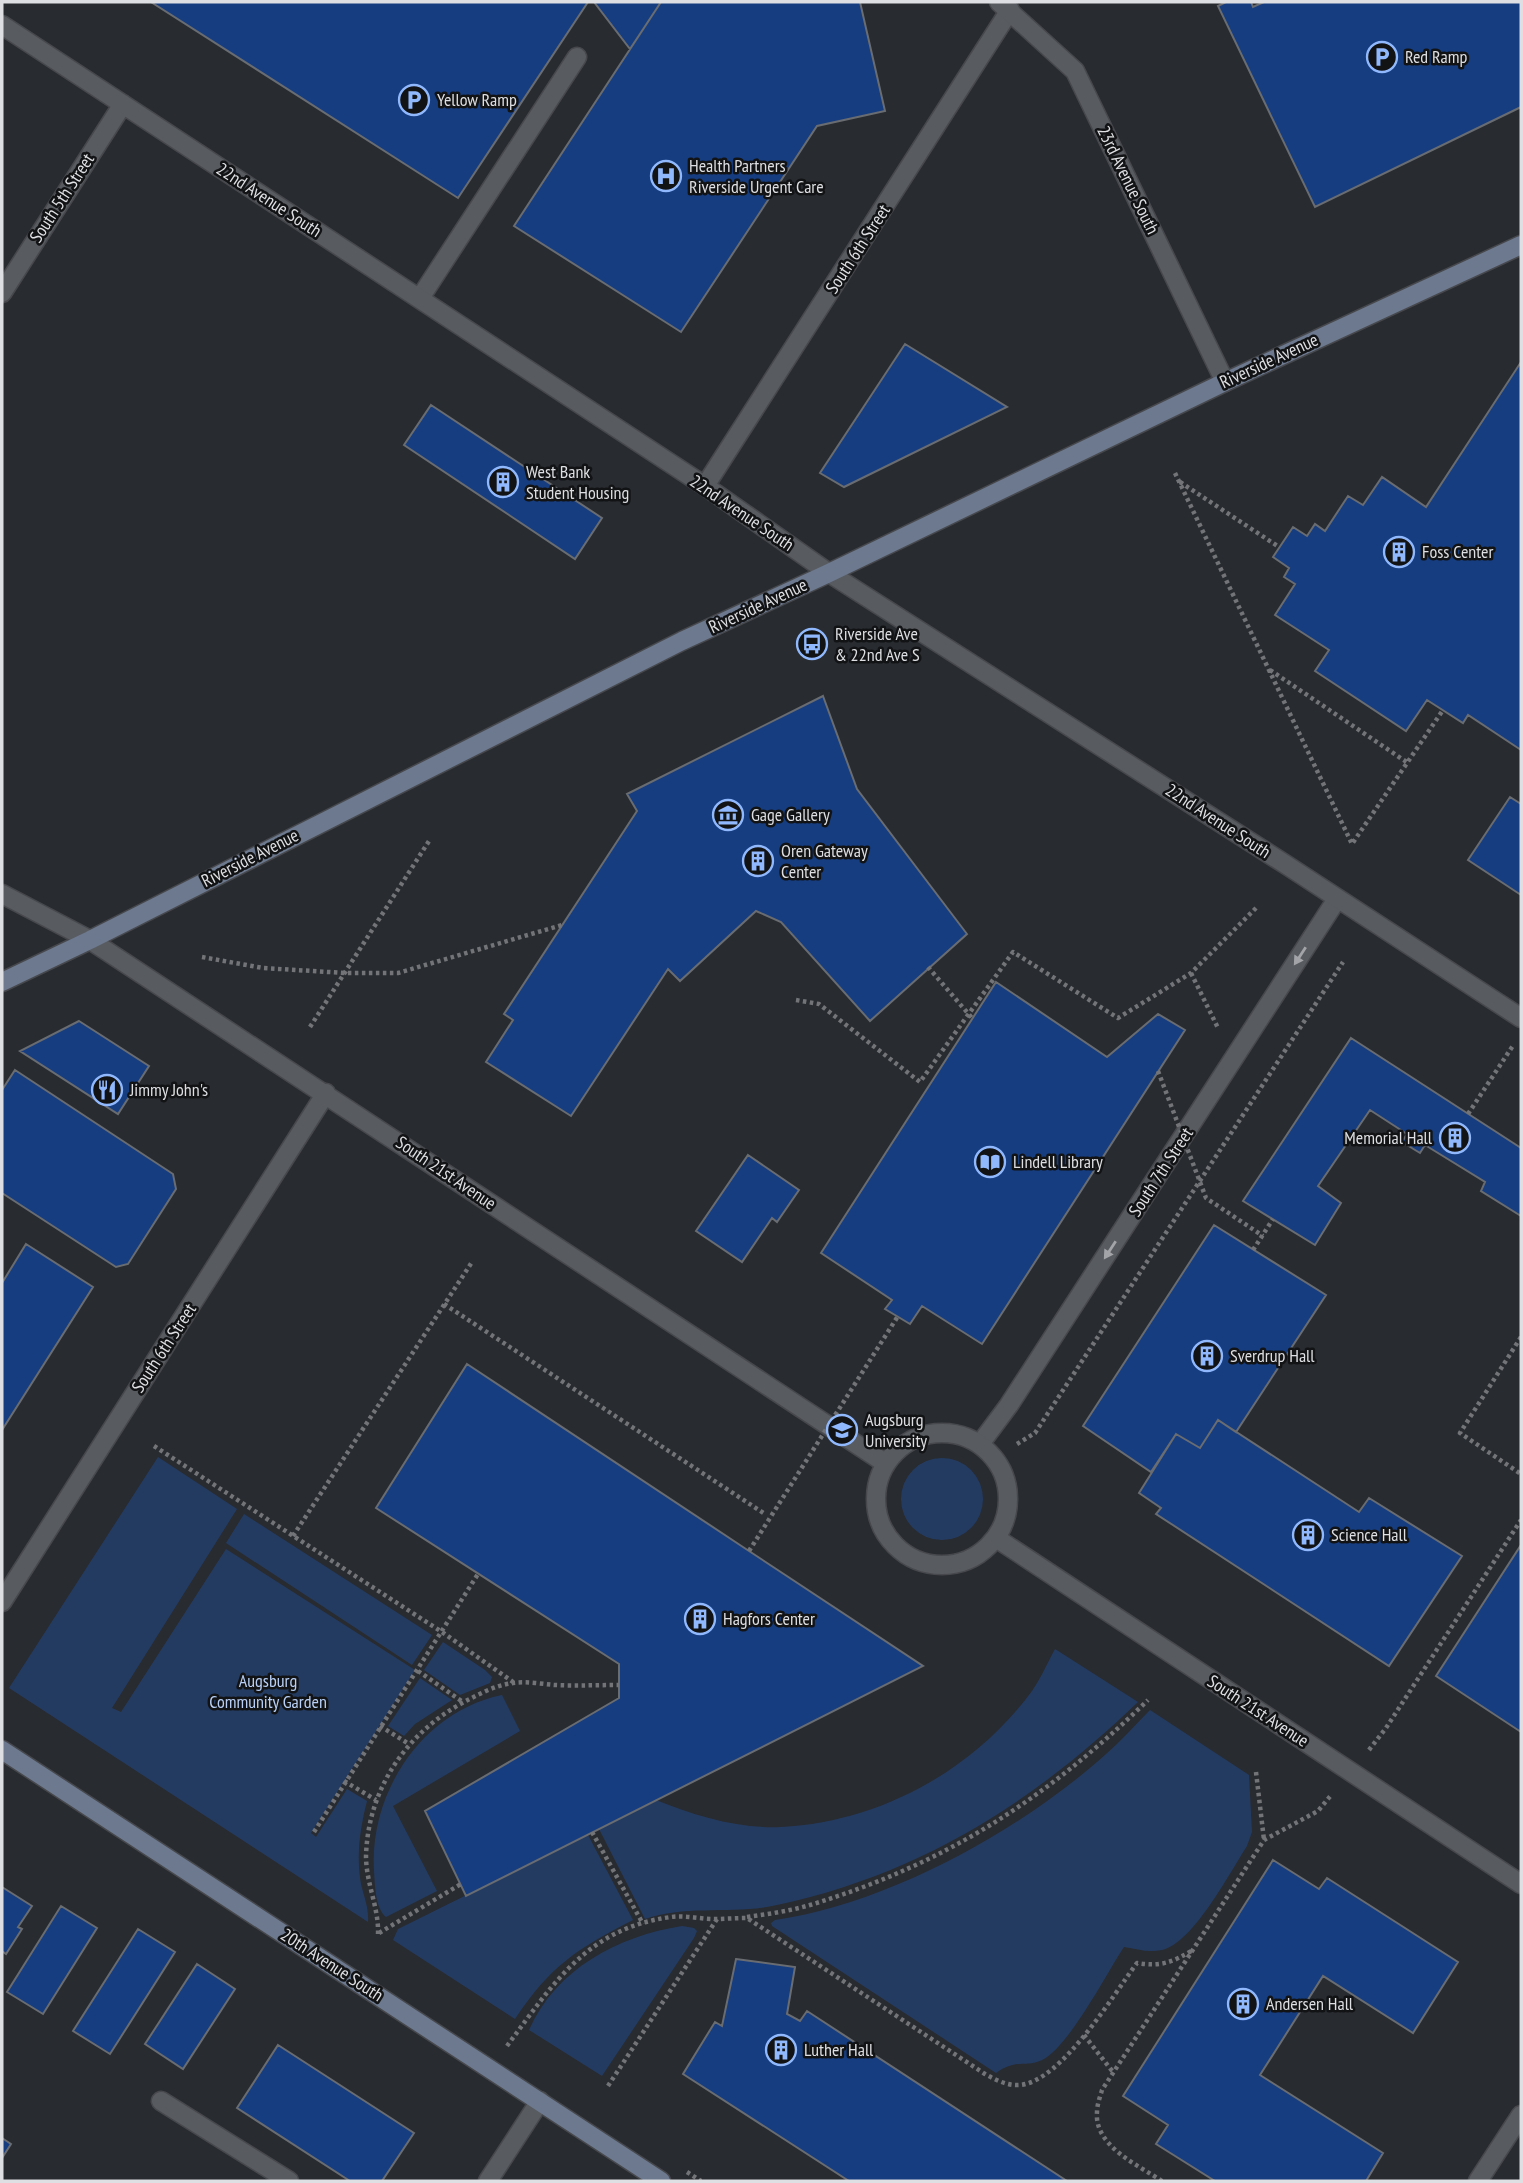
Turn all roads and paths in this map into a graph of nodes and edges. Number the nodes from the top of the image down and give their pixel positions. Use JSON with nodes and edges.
{"nodes":[{"id":1,"x":1004,"y":6,"type":"edge"},
{"id":2,"x":2,"y":25,"type":"edge"},
{"id":3,"x":578,"y":57,"type":"dead end"},
{"id":4,"x":122,"y":104,"type":"junction"},
{"id":5,"x":1521,"y":245,"type":"edge"},
{"id":6,"x":2,"y":293,"type":"edge"},
{"id":7,"x":419,"y":298,"type":"junction"},
{"id":8,"x":1225,"y":382,"type":"junction"},
{"id":9,"x":1175,"y":473,"type":"dead end"},
{"id":10,"x":1179,"y":481,"type":"junction"},
{"id":11,"x":705,"y":486,"type":"junction"},
{"id":12,"x":1279,"y":547,"type":"dead end"},
{"id":13,"x":829,"y":573,"type":"junction"},
{"id":14,"x":1269,"y":670,"type":"junction"},
{"id":15,"x":1443,"y":710,"type":"dead end"},
{"id":16,"x":1408,"y":763,"type":"junction"},
{"id":17,"x":429,"y":841,"type":"dead end"},
{"id":18,"x":2,"y":894,"type":"edge"},
{"id":19,"x":1337,"y":898,"type":"junction"},
{"id":20,"x":1256,"y":908,"type":"dead end"},
{"id":21,"x":562,"y":925,"type":"dead end"},
{"id":22,"x":90,"y":940,"type":"junction"},
{"id":23,"x":202,"y":957,"type":"dead end"},
{"id":24,"x":1343,"y":962,"type":"dead end"},
{"id":25,"x":928,"y":967,"type":"dead end"},
{"id":26,"x":1191,"y":973,"type":"junction"},
{"id":27,"x":345,"y":974,"type":"junction"},
{"id":28,"x":2,"y":982,"type":"edge"},
{"id":29,"x":796,"y":1000,"type":"dead end"},
{"id":30,"x":1213,"y":1016,"type":"dead end"},
{"id":31,"x":972,"y":1018,"type":"dead end"},
{"id":32,"x":1521,"y":1018,"type":"edge"},
{"id":33,"x":310,"y":1027,"type":"dead end"},
{"id":34,"x":1521,"y":1033,"type":"edge"},
{"id":35,"x":1158,"y":1071,"type":"dead end"},
{"id":36,"x":326,"y":1093,"type":"junction"},
{"id":37,"x":1468,"y":1114,"type":"dead end"},
{"id":38,"x":1273,"y":1219,"type":"dead end"},
{"id":39,"x":1263,"y":1236,"type":"junction"},
{"id":40,"x":1253,"y":1250,"type":"dead end"},
{"id":41,"x":472,"y":1262,"type":"dead end"},
{"id":42,"x":444,"y":1304,"type":"junction"},
{"id":43,"x":898,"y":1316,"type":"dead end"},
{"id":44,"x":1521,"y":1337,"type":"edge"},
{"id":45,"x":980,"y":1444,"type":"junction"},
{"id":46,"x":155,"y":1446,"type":"dead end"},
{"id":47,"x":995,"y":1458,"type":"junction"},
{"id":48,"x":885,"y":1463,"type":"junction"},
{"id":49,"x":1521,"y":1474,"type":"edge"},
{"id":50,"x":765,"y":1514,"type":"dead end"},
{"id":51,"x":1521,"y":1520,"type":"edge"},
{"id":52,"x":293,"y":1536,"type":"junction"},
{"id":53,"x":996,"y":1538,"type":"junction"},
{"id":54,"x":749,"y":1551,"type":"dead end"},
{"id":55,"x":478,"y":1574,"type":"dead end"},
{"id":56,"x":2,"y":1602,"type":"edge"},
{"id":57,"x":442,"y":1632,"type":"junction"},
{"id":58,"x":417,"y":1671,"type":"junction"},
{"id":59,"x":513,"y":1682,"type":"junction"},
{"id":60,"x":619,"y":1685,"type":"dead end"},
{"id":61,"x":1148,"y":1700,"type":"dead end"},
{"id":62,"x":463,"y":1702,"type":"junction"},
{"id":63,"x":381,"y":1727,"type":"junction"},
{"id":64,"x":1386,"y":1728,"type":"dead end"},
{"id":65,"x":409,"y":1744,"type":"junction"},
{"id":66,"x":2,"y":1750,"type":"edge"},
{"id":67,"x":1256,"y":1772,"type":"dead end"},
{"id":68,"x":345,"y":1782,"type":"junction"},
{"id":69,"x":376,"y":1800,"type":"junction"},
{"id":70,"x":1318,"y":1811,"type":"dead end"},
{"id":71,"x":314,"y":1832,"type":"dead end"},
{"id":72,"x":592,"y":1832,"type":"dead end"},
{"id":73,"x":1265,"y":1840,"type":"junction"},
{"id":74,"x":461,"y":1884,"type":"dead end"},
{"id":75,"x":1521,"y":1884,"type":"edge"},
{"id":76,"x":747,"y":1918,"type":"junction"},
{"id":77,"x":717,"y":1919,"type":"junction"},
{"id":78,"x":643,"y":1924,"type":"junction"},
{"id":79,"x":1194,"y":1950,"type":"junction"},
{"id":80,"x":520,"y":2028,"type":"dead end"},
{"id":81,"x":1083,"y":2035,"type":"junction"},
{"id":82,"x":1113,"y":2072,"type":"junction"},
{"id":83,"x":608,"y":2086,"type":"dead end"},
{"id":84,"x":161,"y":2101,"type":"dead end"},
{"id":85,"x":540,"y":2101,"type":"junction"},
{"id":86,"x":1521,"y":2115,"type":"edge"},
{"id":87,"x":289,"y":2181,"type":"edge"},
{"id":88,"x":488,"y":2181,"type":"edge"},
{"id":89,"x":661,"y":2181,"type":"edge"},
{"id":90,"x":1162,"y":2181,"type":"edge"},
{"id":91,"x":1478,"y":2181,"type":"edge"}],
"edges":[{"from":1,"to":8,"type":"street","name":"23rd Avenue South"},
{"from":1,"to":11,"type":"street","name":"South 6th Street"},
{"from":2,"to":4,"type":"street","name":"22nd Avenue South"},
{"from":3,"to":7,"type":"street"},
{"from":4,"to":6,"type":"street","name":"South 5th Street"},
{"from":4,"to":7,"type":"street","name":"22nd Avenue South"},
{"from":5,"to":8,"type":"street","name":"Riverside Avenue"},
{"from":7,"to":11,"type":"street","name":"22nd Avenue South"},
{"from":8,"to":13,"type":"street","name":"Riverside Avenue"},
{"from":9,"to":10,"type":"path"},
{"from":10,"to":12,"type":"path"},
{"from":10,"to":14,"type":"path"},
{"from":11,"to":13,"type":"street","name":"22nd Avenue South"},
{"from":13,"to":19,"type":"street","name":"22nd Avenue South"},
{"from":13,"to":22,"type":"street","name":"Riverside Avenue"},
{"from":14,"to":16,"type":"path"},
{"from":14,"to":16,"type":"path"},
{"from":15,"to":16,"type":"path"},
{"from":17,"to":27,"type":"path"},
{"from":18,"to":22,"type":"street","name":"South 21st Avenue"},
{"from":19,"to":32,"type":"street","name":"22nd Avenue South"},
{"from":19,"to":45,"type":"street","name":"South 7th Street","one_way":true},
{"from":20,"to":26,"type":"path"},
{"from":21,"to":27,"type":"path"},
{"from":22,"to":28,"type":"street","name":"Riverside Avenue"},
{"from":22,"to":36,"type":"street","name":"South 21st Avenue"},
{"from":23,"to":27,"type":"path"},
{"from":24,"to":47,"type":"path"},
{"from":25,"to":31,"type":"path","bridge":true},
{"from":26,"to":29,"type":"path"},
{"from":26,"to":30,"type":"path"},
{"from":27,"to":33,"type":"path"},
{"from":34,"to":37,"type":"path"},
{"from":35,"to":39,"type":"path","bridge":true},
{"from":36,"to":48,"type":"street","name":"South 21st Avenue"},
{"from":36,"to":56,"type":"street","name":"South 6th Street"},
{"from":38,"to":39,"type":"path"},
{"from":39,"to":40,"type":"path"},
{"from":41,"to":42,"type":"path"},
{"from":42,"to":50,"type":"path"},
{"from":42,"to":52,"type":"path"},
{"from":43,"to":54,"type":"path","bridge":true},
{"from":44,"to":49,"type":"path"},
{"from":45,"to":47,"type":"street"},
{"from":45,"to":48,"type":"street"},
{"from":46,"to":52,"type":"path"},
{"from":47,"to":53,"type":"street"},
{"from":48,"to":53,"type":"street"},
{"from":51,"to":64,"type":"path"},
{"from":52,"to":57,"type":"path"},
{"from":53,"to":75,"type":"street","name":"South 21st Avenue"},
{"from":55,"to":57,"type":"path"},
{"from":57,"to":58,"type":"path"},
{"from":57,"to":59,"type":"path"},
{"from":58,"to":62,"type":"path"},
{"from":58,"to":63,"type":"path"},
{"from":59,"to":60,"type":"path"},
{"from":59,"to":62,"type":"path"},
{"from":61,"to":76,"type":"path"},
{"from":62,"to":65,"type":"path"},
{"from":63,"to":65,"type":"path"},
{"from":63,"to":68,"type":"path"},
{"from":65,"to":69,"type":"path"},
{"from":66,"to":85,"type":"street","name":"20th Avenue South"},
{"from":67,"to":73,"type":"path"},
{"from":68,"to":69,"type":"path"},
{"from":68,"to":71,"type":"path"},
{"from":69,"to":74,"type":"path"},
{"from":70,"to":73,"type":"path"},
{"from":72,"to":78,"type":"path"},
{"from":73,"to":79,"type":"path"},
{"from":76,"to":77,"type":"path"},
{"from":76,"to":81,"type":"path"},
{"from":77,"to":78,"type":"path"},
{"from":77,"to":83,"type":"path"},
{"from":78,"to":80,"type":"path"},
{"from":79,"to":81,"type":"path"},
{"from":79,"to":82,"type":"path"},
{"from":81,"to":82,"type":"path"},
{"from":82,"to":90,"type":"path"},
{"from":84,"to":87,"type":"street"},
{"from":85,"to":88,"type":"street"},
{"from":85,"to":89,"type":"street","name":"20th Avenue South"},
{"from":86,"to":91,"type":"street"}]}
